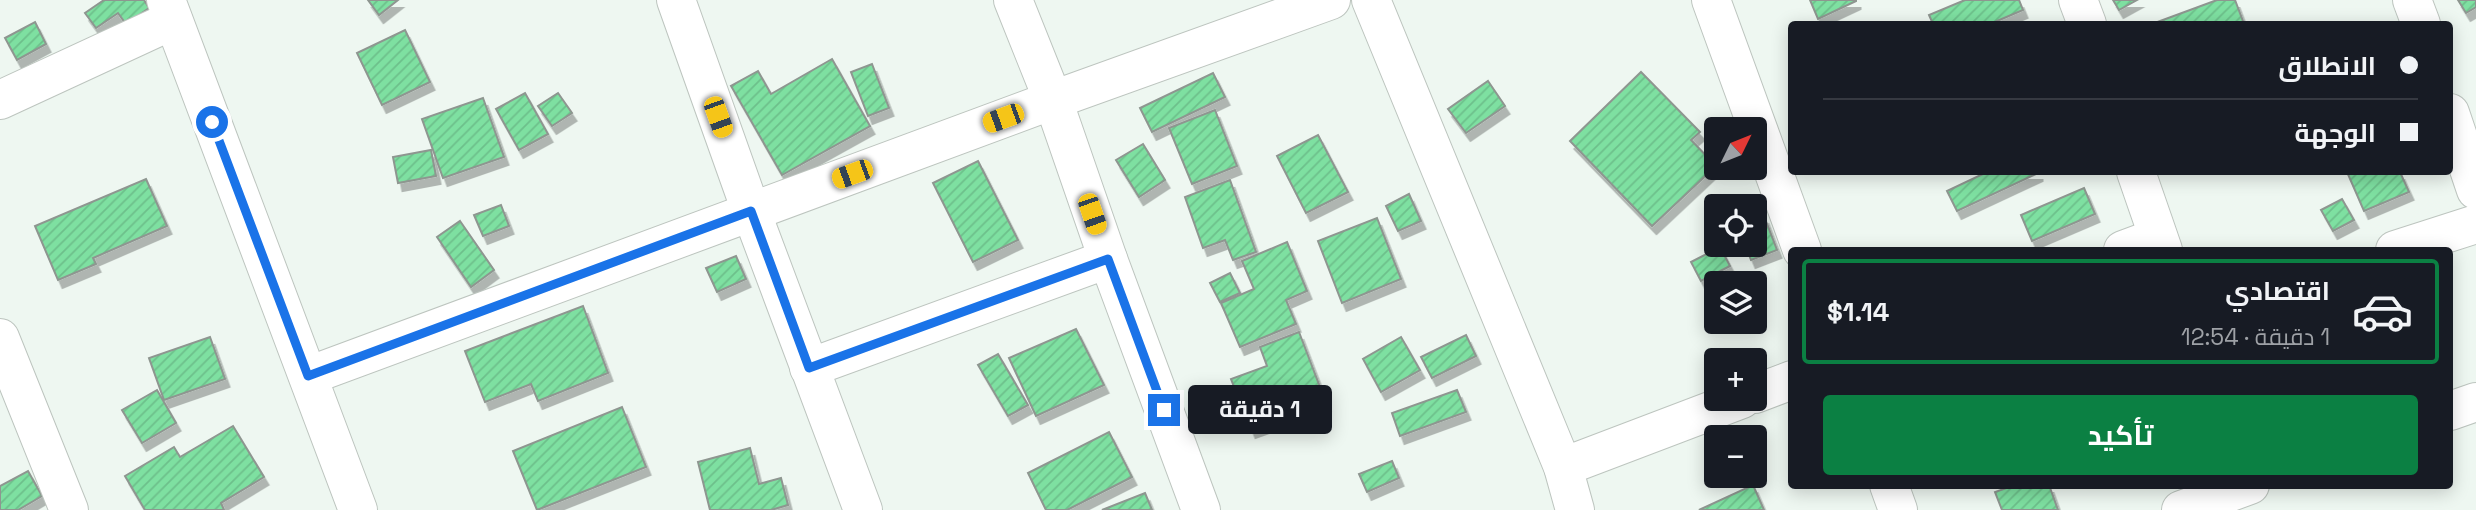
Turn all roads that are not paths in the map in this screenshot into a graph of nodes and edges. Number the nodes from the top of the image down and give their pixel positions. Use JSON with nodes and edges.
{"nodes":[{"id":1,"x":676,"y":0,"type":"edge"},
{"id":2,"x":1013,"y":0,"type":"edge"},
{"id":3,"x":1331,"y":0,"type":"edge"},
{"id":4,"x":1371,"y":0,"type":"edge"},
{"id":5,"x":1711,"y":0,"type":"edge"},
{"id":6,"x":2078,"y":0,"type":"edge"},
{"id":7,"x":2412,"y":0,"type":"edge"},
{"id":8,"x":170,"y":10,"type":"edge"},
{"id":9,"x":2086,"y":21,"type":"edge"},
{"id":10,"x":2419,"y":21,"type":"edge"},
{"id":11,"x":0,"y":100,"type":"edge"},
{"id":12,"x":1053,"y":100,"type":"junction"},
{"id":13,"x":2453,"y":122,"type":"edge"},
{"id":14,"x":2137,"y":175,"type":"edge"},
{"id":15,"x":2476,"y":190,"type":"edge"},
{"id":16,"x":751,"y":211,"type":"junction"},
{"id":17,"x":2476,"y":223,"type":"edge"},
{"id":18,"x":2161,"y":243,"type":"edge"},
{"id":19,"x":1801,"y":247,"type":"edge"},
{"id":20,"x":2139,"y":247,"type":"edge"},
{"id":21,"x":2404,"y":247,"type":"edge"},
{"id":22,"x":1108,"y":259,"type":"junction"},
{"id":23,"x":0,"y":338,"type":"edge"},
{"id":24,"x":809,"y":368,"type":"junction"},
{"id":25,"x":308,"y":376,"type":"junction"},
{"id":26,"x":1788,"y":382,"type":"edge"},
{"id":27,"x":1767,"y":389,"type":"edge"},
{"id":28,"x":2476,"y":402,"type":"edge"},
{"id":29,"x":2453,"y":410,"type":"edge"},
{"id":30,"x":1710,"y":411,"type":"edge"},
{"id":31,"x":1563,"y":467,"type":"junction"},
{"id":32,"x":1890,"y":489,"type":"edge"},
{"id":33,"x":2238,"y":489,"type":"edge"},
{"id":34,"x":2250,"y":489,"type":"edge"},
{"id":35,"x":69,"y":510,"type":"edge"},
{"id":36,"x":358,"y":510,"type":"edge"},
{"id":37,"x":863,"y":510,"type":"edge"},
{"id":38,"x":1201,"y":510,"type":"edge"},
{"id":39,"x":1575,"y":510,"type":"edge"},
{"id":40,"x":1898,"y":510,"type":"edge"},
{"id":41,"x":2181,"y":510,"type":"edge"},
{"id":42,"x":2258,"y":510,"type":"edge"}],
"edges":[{"from":1,"to":16,"type":"street"},
{"from":2,"to":12,"type":"street"},
{"from":3,"to":12,"type":"street"},
{"from":4,"to":31,"type":"street"},
{"from":5,"to":19,"type":"street"},
{"from":6,"to":9,"type":"street"},
{"from":7,"to":10,"type":"street"},
{"from":8,"to":11,"type":"street"},
{"from":8,"to":25,"type":"street"},
{"from":12,"to":16,"type":"street"},
{"from":12,"to":22,"type":"street"},
{"from":13,"to":15,"type":"street"},
{"from":14,"to":18,"type":"street"},
{"from":16,"to":24,"type":"street"},
{"from":16,"to":25,"type":"street"},
{"from":17,"to":21,"type":"street"},
{"from":18,"to":20,"type":"street"},
{"from":22,"to":24,"type":"street"},
{"from":22,"to":38,"type":"street"},
{"from":23,"to":35,"type":"street"},
{"from":24,"to":37,"type":"street"},
{"from":25,"to":36,"type":"street"},
{"from":26,"to":27,"type":"street"},
{"from":28,"to":29,"type":"street"},
{"from":30,"to":31,"type":"street"},
{"from":31,"to":39,"type":"street"},
{"from":32,"to":40,"type":"street"},
{"from":33,"to":41,"type":"street"},
{"from":34,"to":42,"type":"street"}]}
